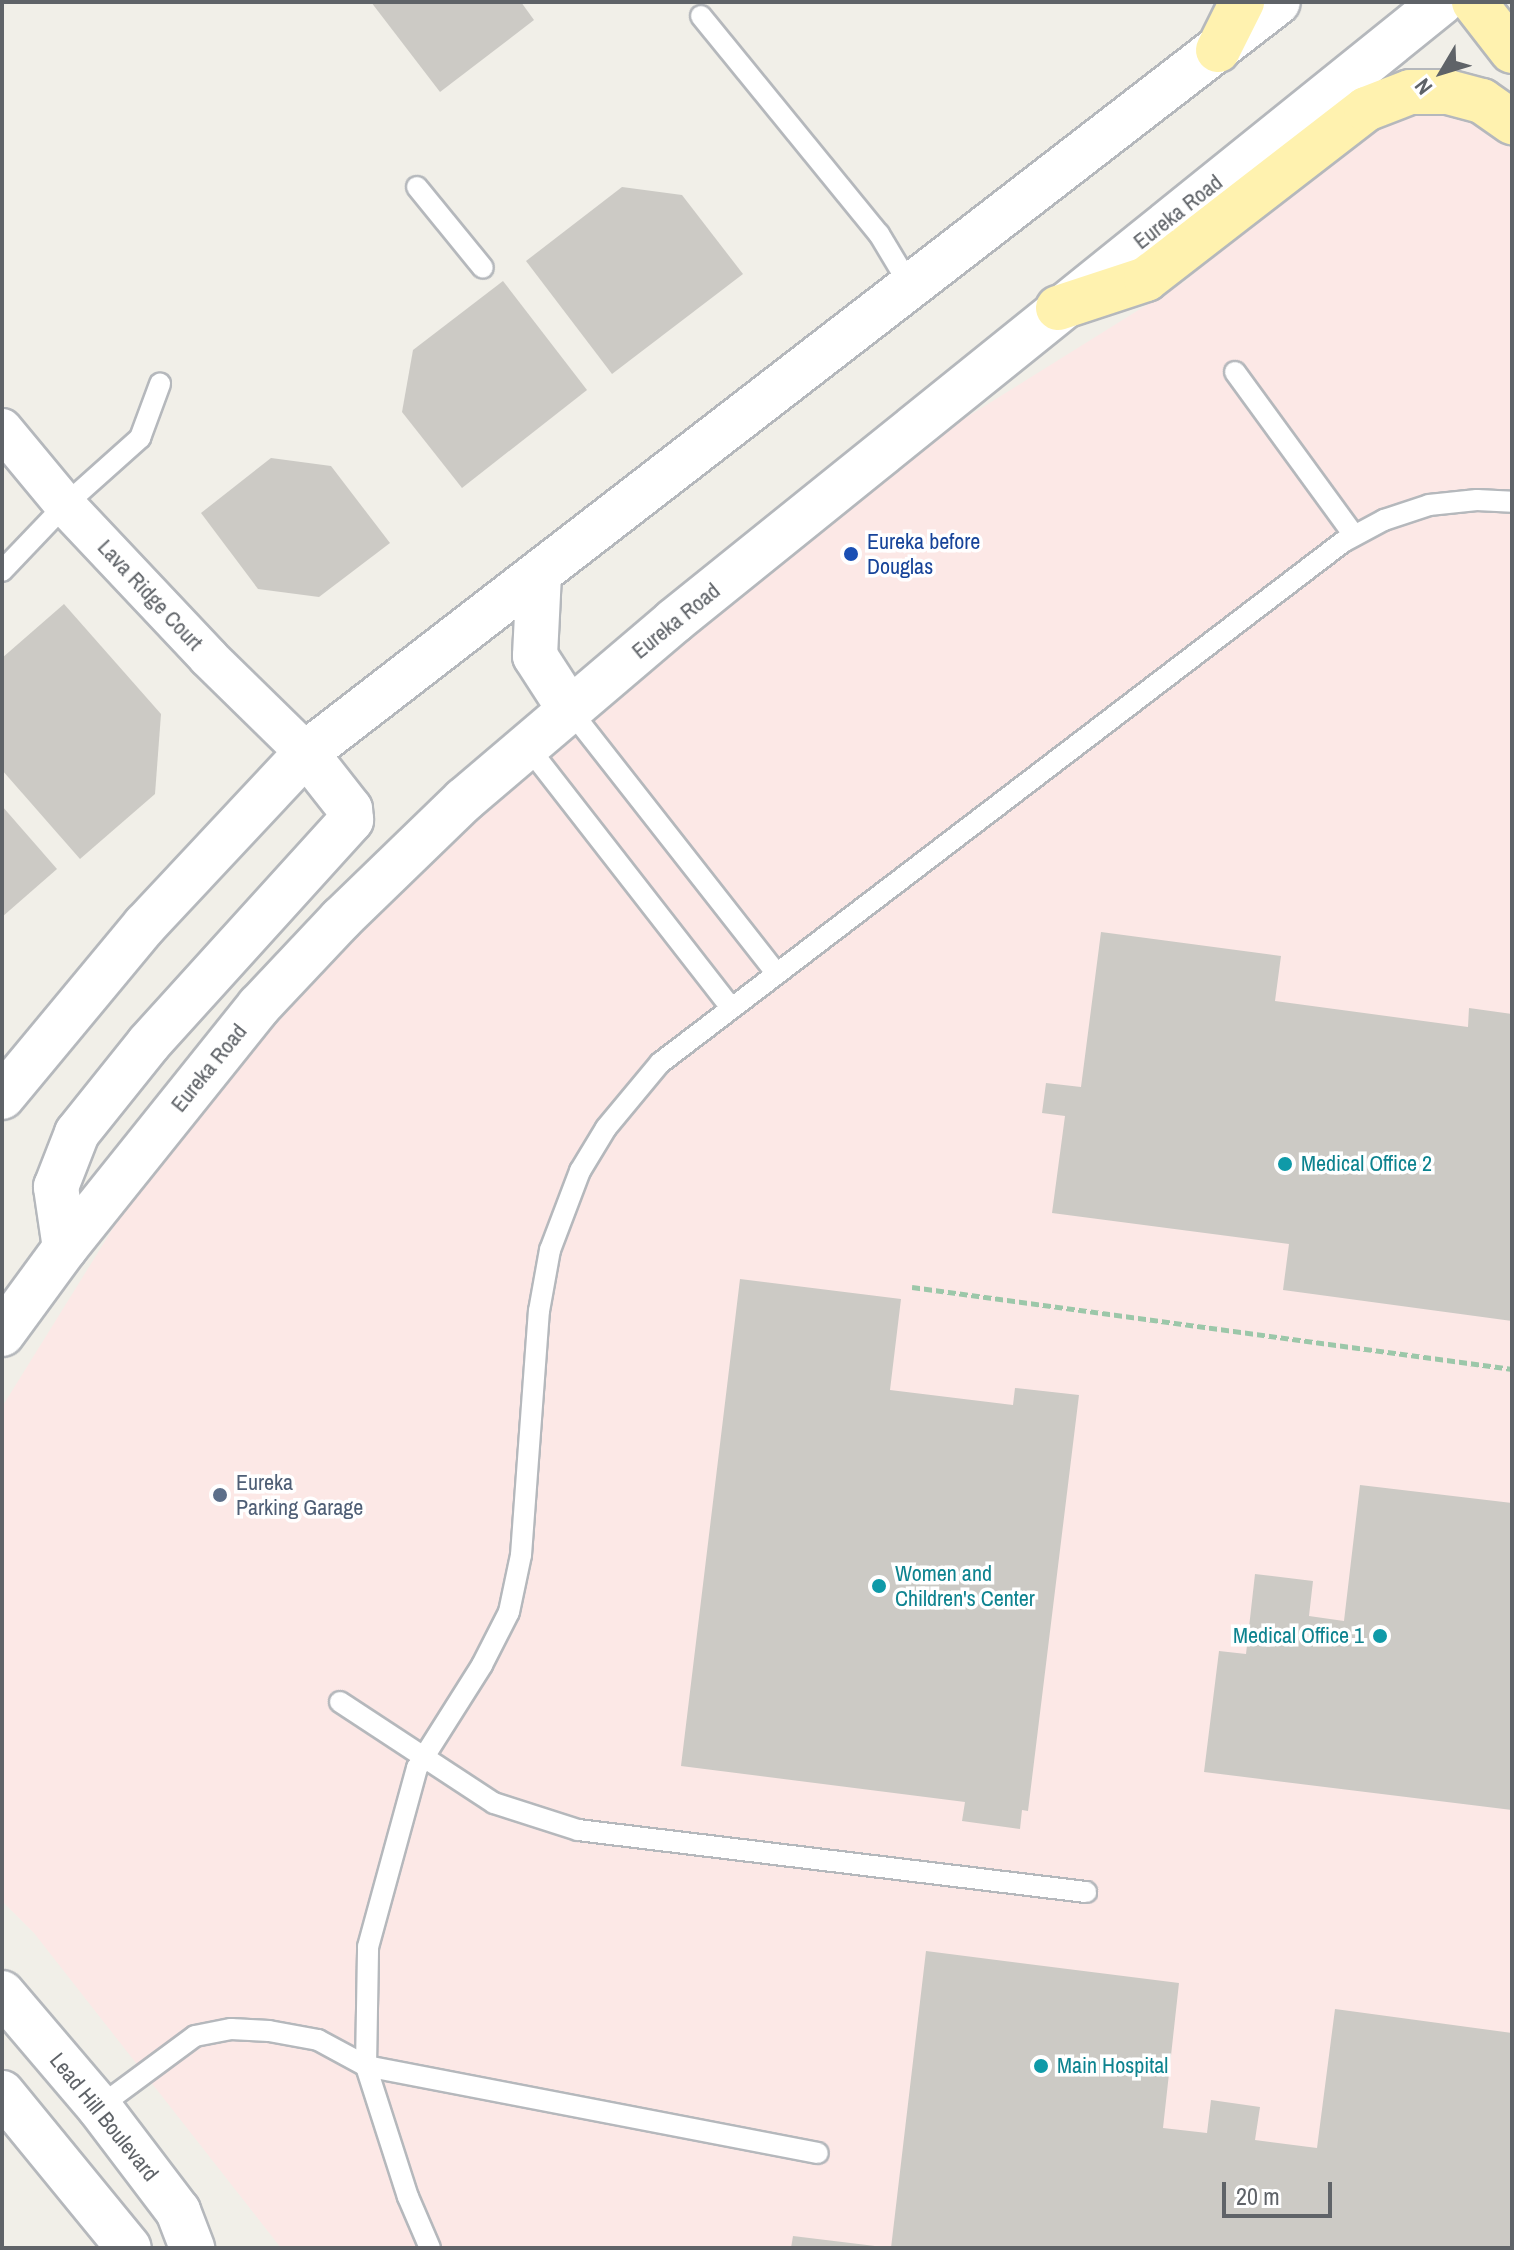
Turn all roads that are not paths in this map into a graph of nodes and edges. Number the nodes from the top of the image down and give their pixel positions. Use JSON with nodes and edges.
{"nodes":[{"id":1,"x":1242,"y":2,"type":"edge"},
{"id":2,"x":1278,"y":2,"type":"edge"},
{"id":3,"x":1442,"y":2,"type":"edge"},
{"id":4,"x":1474,"y":2,"type":"edge"},
{"id":5,"x":701,"y":16,"type":"dead end"},
{"id":6,"x":1218,"y":50,"type":"junction"},
{"id":7,"x":1512,"y":51,"type":"edge"},
{"id":8,"x":1512,"y":122,"type":"edge"},
{"id":9,"x":417,"y":187,"type":"dead end"},
{"id":10,"x":483,"y":268,"type":"dead end"},
{"id":11,"x":909,"y":284,"type":"junction"},
{"id":12,"x":1058,"y":308,"type":"junction"},
{"id":13,"x":1235,"y":372,"type":"dead end"},
{"id":14,"x":160,"y":384,"type":"dead end"},
{"id":15,"x":2,"y":429,"type":"edge"},
{"id":16,"x":1512,"y":502,"type":"edge"},
{"id":17,"x":65,"y":505,"type":"junction"},
{"id":18,"x":1354,"y":535,"type":"junction"},
{"id":19,"x":2,"y":571,"type":"edge"},
{"id":20,"x":539,"y":574,"type":"junction"},
{"id":21,"x":570,"y":710,"type":"junction"},
{"id":22,"x":528,"y":747,"type":"junction"},
{"id":23,"x":306,"y":753,"type":"junction"},
{"id":24,"x":777,"y":974,"type":"junction"},
{"id":25,"x":731,"y":1008,"type":"junction"},
{"id":26,"x":2,"y":1097,"type":"edge"},
{"id":27,"x":65,"y":1248,"type":"junction"},
{"id":28,"x":2,"y":1334,"type":"edge"},
{"id":29,"x":340,"y":1702,"type":"dead end"},
{"id":30,"x":423,"y":1757,"type":"junction"},
{"id":31,"x":1086,"y":1892,"type":"dead end"},
{"id":32,"x":2,"y":1993,"type":"edge"},
{"id":33,"x":366,"y":2066,"type":"junction"},
{"id":34,"x":2,"y":2093,"type":"edge"},
{"id":35,"x":99,"y":2107,"type":"junction"},
{"id":36,"x":818,"y":2153,"type":"dead end"},
{"id":37,"x":129,"y":2248,"type":"edge"},
{"id":38,"x":192,"y":2248,"type":"edge"},
{"id":39,"x":430,"y":2248,"type":"edge"}],
"edges":[{"from":1,"to":6,"type":"main road"},
{"from":2,"to":6,"type":"main road"},
{"from":3,"to":12,"type":"main road","name":"Eureka Road"},
{"from":4,"to":7,"type":"main road"},
{"from":5,"to":11,"type":"lane"},
{"from":6,"to":11,"type":"main road"},
{"from":8,"to":12,"type":"main road"},
{"from":9,"to":10,"type":"lane"},
{"from":11,"to":20,"type":"main road"},
{"from":12,"to":21,"type":"main road","name":"Eureka Road"},
{"from":13,"to":18,"type":"lane"},
{"from":14,"to":17,"type":"lane"},
{"from":15,"to":17,"type":"street","name":"Lava Ridge Court"},
{"from":16,"to":18,"type":"lane"},
{"from":17,"to":19,"type":"lane"},
{"from":17,"to":23,"type":"street","name":"Lava Ridge Court"},
{"from":18,"to":24,"type":"lane"},
{"from":20,"to":21,"type":"main road"},
{"from":20,"to":23,"type":"main road"},
{"from":21,"to":22,"type":"main road","name":"Eureka Road"},
{"from":21,"to":24,"type":"lane"},
{"from":22,"to":25,"type":"lane"},
{"from":22,"to":27,"type":"main road","name":"Eureka Road"},
{"from":23,"to":26,"type":"main road"},
{"from":23,"to":27,"type":"main road"},
{"from":24,"to":25,"type":"lane"},
{"from":25,"to":30,"type":"lane"},
{"from":27,"to":28,"type":"main road","name":"Eureka Road"},
{"from":29,"to":30,"type":"lane"},
{"from":30,"to":31,"type":"lane"},
{"from":30,"to":33,"type":"lane"},
{"from":32,"to":35,"type":"main road","name":"Lead Hill Boulevard"},
{"from":33,"to":35,"type":"lane"},
{"from":33,"to":36,"type":"lane"},
{"from":33,"to":39,"type":"lane"},
{"from":34,"to":37,"type":"main road"},
{"from":35,"to":38,"type":"main road","name":"Lead Hill Boulevard"}]}
